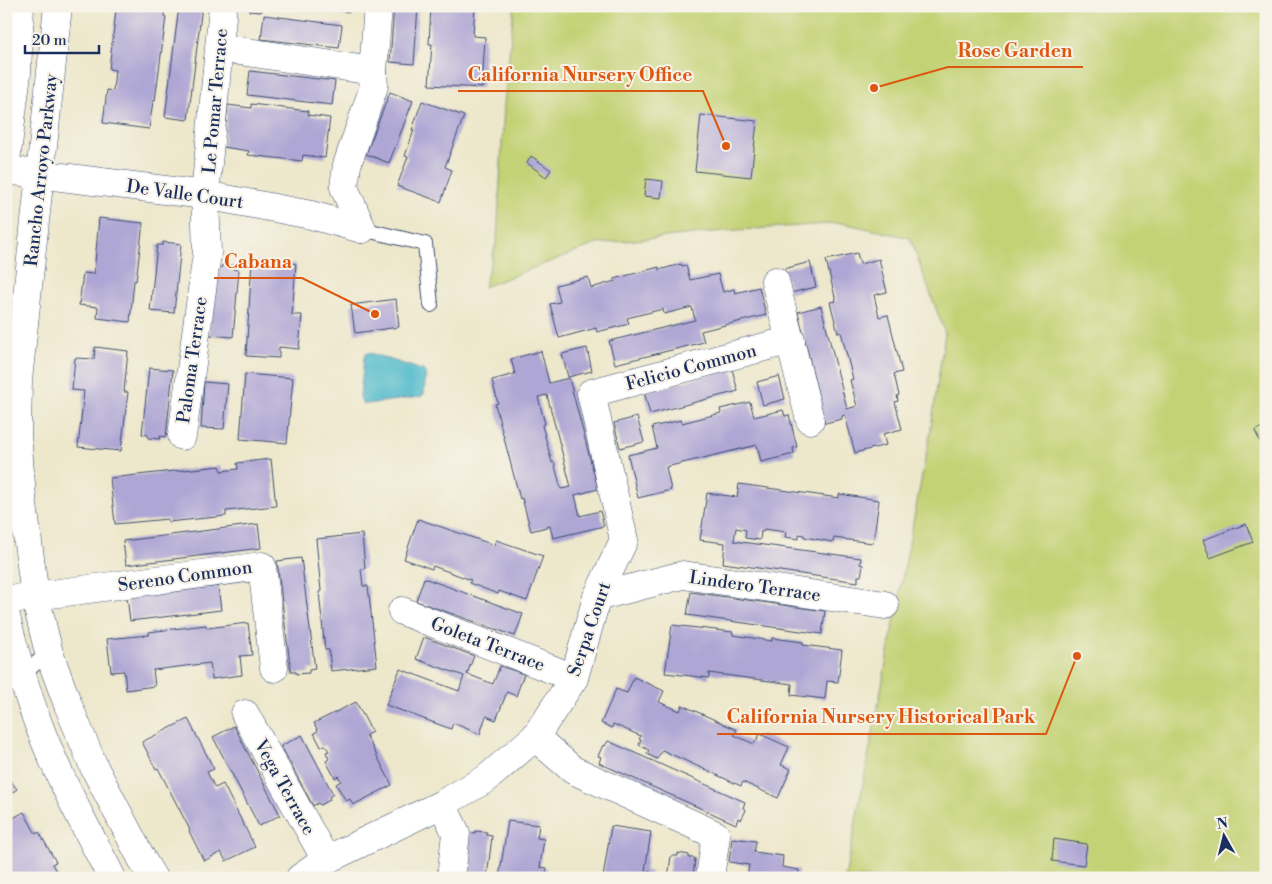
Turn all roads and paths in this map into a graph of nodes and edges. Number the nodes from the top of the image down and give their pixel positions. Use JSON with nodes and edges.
{"nodes":[{"id":1,"x":20,"y":6,"type":"edge"},
{"id":2,"x":58,"y":6,"type":"edge"},
{"id":3,"x":223,"y":6,"type":"edge"},
{"id":4,"x":378,"y":6,"type":"edge"},
{"id":5,"x":220,"y":48,"type":"junction"},
{"id":6,"x":373,"y":71,"type":"junction"},
{"id":7,"x":11,"y":72,"type":"edge"},
{"id":8,"x":6,"y":161,"type":"edge"},
{"id":9,"x":6,"y":170,"type":"edge"},
{"id":10,"x":40,"y":174,"type":"junction"},
{"id":11,"x":205,"y":195,"type":"junction"},
{"id":12,"x":362,"y":229,"type":"junction"},
{"id":13,"x":775,"y":281,"type":"dead end"},
{"id":14,"x":431,"y":305,"type":"dead end"},
{"id":15,"x":791,"y":340,"type":"junction"},
{"id":16,"x":12,"y":379,"type":"edge"},
{"id":17,"x":591,"y":393,"type":"joint"},
{"id":18,"x":810,"y":420,"type":"dead end"},
{"id":19,"x":182,"y":436,"type":"dead end"},
{"id":20,"x":35,"y":596,"type":"junction"},
{"id":21,"x":597,"y":597,"type":"junction"},
{"id":22,"x":6,"y":600,"type":"edge"},
{"id":23,"x":885,"y":605,"type":"dead end"},
{"id":24,"x":402,"y":611,"type":"dead end"},
{"id":25,"x":6,"y":617,"type":"edge"},
{"id":26,"x":49,"y":653,"type":"junction"},
{"id":27,"x":274,"y":668,"type":"dead end"},
{"id":28,"x":574,"y":678,"type":"junction"},
{"id":29,"x":14,"y":682,"type":"edge"},
{"id":30,"x":245,"y":714,"type":"dead end"},
{"id":31,"x":535,"y":737,"type":"junction"},
{"id":32,"x":442,"y":804,"type":"junction"},
{"id":33,"x":326,"y":860,"type":"junction"},
{"id":34,"x":112,"y":878,"type":"edge"},
{"id":35,"x":153,"y":878,"type":"edge"},
{"id":36,"x":300,"y":878,"type":"edge"},
{"id":37,"x":451,"y":878,"type":"edge"},
{"id":38,"x":710,"y":878,"type":"edge"}],
"edges":[{"from":1,"to":7,"type":"street","name":"Rancho Arroyo Parkway"},
{"from":2,"to":10,"type":"street","name":"Rancho Arroyo Parkway"},
{"from":3,"to":5,"type":"street","name":"Le Pomar Terrace"},
{"from":4,"to":6,"type":"street"},
{"from":5,"to":6,"type":"street"},
{"from":5,"to":11,"type":"street","name":"Le Pomar Terrace"},
{"from":6,"to":12,"type":"street"},
{"from":7,"to":8,"type":"street","name":"Rancho Arroyo Parkway"},
{"from":9,"to":10,"type":"street","name":"De Valle Court"},
{"from":10,"to":11,"type":"street","name":"De Valle Court"},
{"from":10,"to":16,"type":"street","name":"Rancho Arroyo Parkway"},
{"from":11,"to":12,"type":"street","name":"De Valle Court"},
{"from":11,"to":19,"type":"street","name":"Paloma Terrace"},
{"from":12,"to":14,"type":"lane"},
{"from":13,"to":15,"type":"street"},
{"from":15,"to":17,"type":"street","name":"Felicio Common"},
{"from":15,"to":18,"type":"street"},
{"from":16,"to":20,"type":"street","name":"Rancho Arroyo Parkway"},
{"from":17,"to":21,"type":"street","name":"Serpa Court"},
{"from":20,"to":22,"type":"street","name":"Sereno Common"},
{"from":20,"to":26,"type":"street","name":"Rancho Arroyo Parkway"},
{"from":20,"to":27,"type":"street","name":"Sereno Common"},
{"from":21,"to":23,"type":"street","name":"Lindero Terrace"},
{"from":21,"to":28,"type":"street","name":"Serpa Court"},
{"from":24,"to":28,"type":"street","name":"Goleta Terrace"},
{"from":25,"to":29,"type":"street"},
{"from":26,"to":29,"type":"lane"},
{"from":26,"to":35,"type":"street","name":"Rancho Arroyo Parkway"},
{"from":28,"to":31,"type":"street","name":"Serpa Court"},
{"from":29,"to":34,"type":"street"},
{"from":30,"to":33,"type":"street","name":"Vega Terrace"},
{"from":31,"to":32,"type":"street","name":"Serpa Court"},
{"from":31,"to":38,"type":"street"},
{"from":32,"to":33,"type":"street","name":"Serpa Court"},
{"from":32,"to":37,"type":"street"},
{"from":33,"to":36,"type":"street","name":"Serpa Court"}]}
